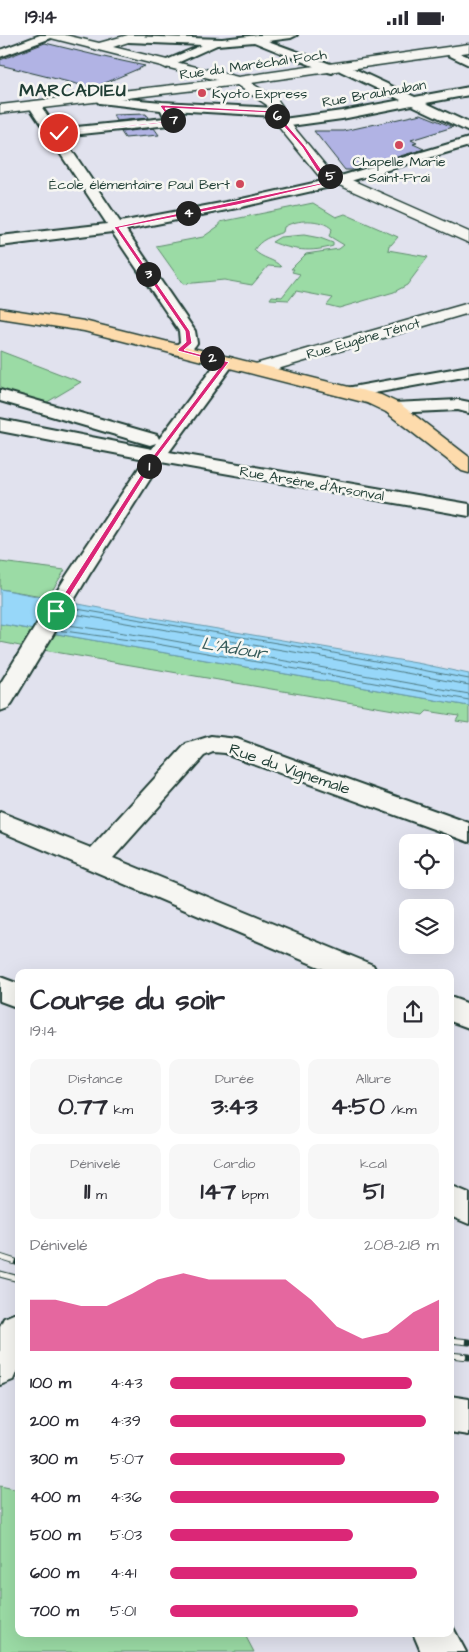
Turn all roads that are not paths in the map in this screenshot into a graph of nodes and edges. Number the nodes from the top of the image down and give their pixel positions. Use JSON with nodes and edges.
{"nodes":[{"id":1,"x":51,"y":35,"type":"edge"},
{"id":2,"x":140,"y":35,"type":"edge"},
{"id":3,"x":291,"y":35,"type":"edge"},
{"id":4,"x":128,"y":39,"type":"junction"},
{"id":5,"x":256,"y":40,"type":"junction"},
{"id":6,"x":222,"y":42,"type":"junction"},
{"id":7,"x":100,"y":47,"type":"junction"},
{"id":8,"x":469,"y":48,"type":"edge"},
{"id":9,"x":2,"y":51,"type":"edge"},
{"id":10,"x":448,"y":51,"type":"junction"},
{"id":11,"x":469,"y":61,"type":"edge"},
{"id":12,"x":170,"y":65,"type":"junction"},
{"id":13,"x":338,"y":68,"type":"junction"},
{"id":14,"x":154,"y":74,"type":"dead end"},
{"id":15,"x":139,"y":81,"type":"dead end"},
{"id":16,"x":241,"y":82,"type":"junction"},
{"id":17,"x":469,"y":91,"type":"edge"},
{"id":18,"x":100,"y":98,"type":"junction"},
{"id":19,"x":412,"y":102,"type":"junction"},
{"id":20,"x":34,"y":105,"type":"junction"},
{"id":21,"x":168,"y":107,"type":"junction"},
{"id":22,"x":0,"y":109,"type":"edge"},
{"id":23,"x":278,"y":117,"type":"junction"},
{"id":24,"x":469,"y":128,"type":"edge"},
{"id":25,"x":54,"y":133,"type":"junction"},
{"id":26,"x":469,"y":142,"type":"edge"},
{"id":27,"x":339,"y":180,"type":"junction"},
{"id":28,"x":116,"y":227,"type":"junction"},
{"id":29,"x":469,"y":238,"type":"edge"},
{"id":30,"x":0,"y":241,"type":"edge"},
{"id":31,"x":469,"y":307,"type":"edge"},
{"id":32,"x":0,"y":313,"type":"edge"},
{"id":33,"x":180,"y":350,"type":"junction"},
{"id":34,"x":226,"y":362,"type":"junction"},
{"id":35,"x":258,"y":369,"type":"junction"},
{"id":36,"x":469,"y":371,"type":"edge"},
{"id":37,"x":352,"y":392,"type":"junction"},
{"id":38,"x":0,"y":395,"type":"edge"},
{"id":39,"x":393,"y":408,"type":"junction"},
{"id":40,"x":469,"y":408,"type":"edge"},
{"id":41,"x":0,"y":425,"type":"edge"},
{"id":42,"x":160,"y":450,"type":"junction"},
{"id":43,"x":469,"y":467,"type":"edge"},
{"id":44,"x":469,"y":510,"type":"edge"},
{"id":45,"x":0,"y":703,"type":"edge"},
{"id":46,"x":0,"y":821,"type":"edge"},
{"id":47,"x":469,"y":833,"type":"edge"},
{"id":48,"x":95,"y":861,"type":"junction"},
{"id":49,"x":353,"y":969,"type":"edge"},
{"id":50,"x":0,"y":988,"type":"edge"},
{"id":51,"x":15,"y":995,"type":"edge"},
{"id":52,"x":454,"y":1011,"type":"edge"},
{"id":53,"x":469,"y":1017,"type":"edge"},
{"id":54,"x":454,"y":1202,"type":"edge"},
{"id":55,"x":469,"y":1209,"type":"edge"},
{"id":56,"x":12,"y":1329,"type":"edge"},
{"id":57,"x":0,"y":1368,"type":"edge"},
{"id":58,"x":454,"y":1415,"type":"edge"},
{"id":59,"x":469,"y":1417,"type":"edge"},
{"id":60,"x":436,"y":1637,"type":"edge"},
{"id":61,"x":445,"y":1652,"type":"edge"}],
"edges":[{"from":1,"to":7,"type":"street"},
{"from":1,"to":9,"type":"street"},
{"from":2,"to":4,"type":"street"},
{"from":3,"to":5,"type":"street"},
{"from":4,"to":6,"type":"street"},
{"from":4,"to":7,"type":"street"},
{"from":5,"to":6,"type":"street"},
{"from":5,"to":13,"type":"street"},
{"from":6,"to":12,"type":"street"},
{"from":7,"to":12,"type":"street"},
{"from":8,"to":10,"type":"street","name":"Rue du Maréchal Foch"},
{"from":10,"to":11,"type":"street"},
{"from":10,"to":13,"type":"street","name":"Rue du Maréchal Foch"},
{"from":12,"to":14,"type":"street"},
{"from":12,"to":16,"type":"street"},
{"from":13,"to":16,"type":"street","name":"Rue du Maréchal Foch"},
{"from":13,"to":19,"type":"street"},
{"from":15,"to":18,"type":"street"},
{"from":16,"to":18,"type":"street","name":"Rue du Maréchal Foch"},
{"from":16,"to":23,"type":"street"},
{"from":17,"to":19,"type":"street","name":"Rue Brauhauban"},
{"from":18,"to":20,"type":"street","name":"Rue du Maréchal Foch"},
{"from":18,"to":21,"type":"street","name":"Rue Brauhauban"},
{"from":19,"to":23,"type":"street","name":"Rue Brauhauban"},
{"from":19,"to":24,"type":"street"},
{"from":20,"to":22,"type":"street","name":"Rue du Maréchal Foch"},
{"from":20,"to":25,"type":"street"},
{"from":21,"to":23,"type":"street","name":"Rue Brauhauban"},
{"from":21,"to":25,"type":"street"},
{"from":23,"to":27,"type":"street"},
{"from":25,"to":28,"type":"street"},
{"from":26,"to":27,"type":"street"},
{"from":27,"to":28,"type":"street"},
{"from":27,"to":29,"type":"street"},
{"from":28,"to":30,"type":"street"},
{"from":28,"to":33,"type":"street"},
{"from":31,"to":35,"type":"street","name":"Rue Eugène Ténot"},
{"from":32,"to":33,"type":"main road"},
{"from":33,"to":34,"type":"main road"},
{"from":34,"to":35,"type":"main road"},
{"from":34,"to":42,"type":"street"},
{"from":35,"to":37,"type":"main road"},
{"from":36,"to":37,"type":"street"},
{"from":37,"to":39,"type":"main road"},
{"from":38,"to":42,"type":"street"},
{"from":39,"to":40,"type":"street"},
{"from":39,"to":43,"type":"main road"},
{"from":41,"to":42,"type":"street"},
{"from":42,"to":44,"type":"street","name":"Rue Arsène d'Arsonval"},
{"from":42,"to":45,"type":"street"},
{"from":46,"to":48,"type":"street"},
{"from":47,"to":48,"type":"street","name":"Rue du Vignemale"},
{"from":48,"to":49,"type":"street"},
{"from":50,"to":51,"type":"street"},
{"from":52,"to":53,"type":"street"},
{"from":54,"to":55,"type":"street"},
{"from":56,"to":57,"type":"street"},
{"from":58,"to":59,"type":"street"},
{"from":60,"to":61,"type":"street"}]}
